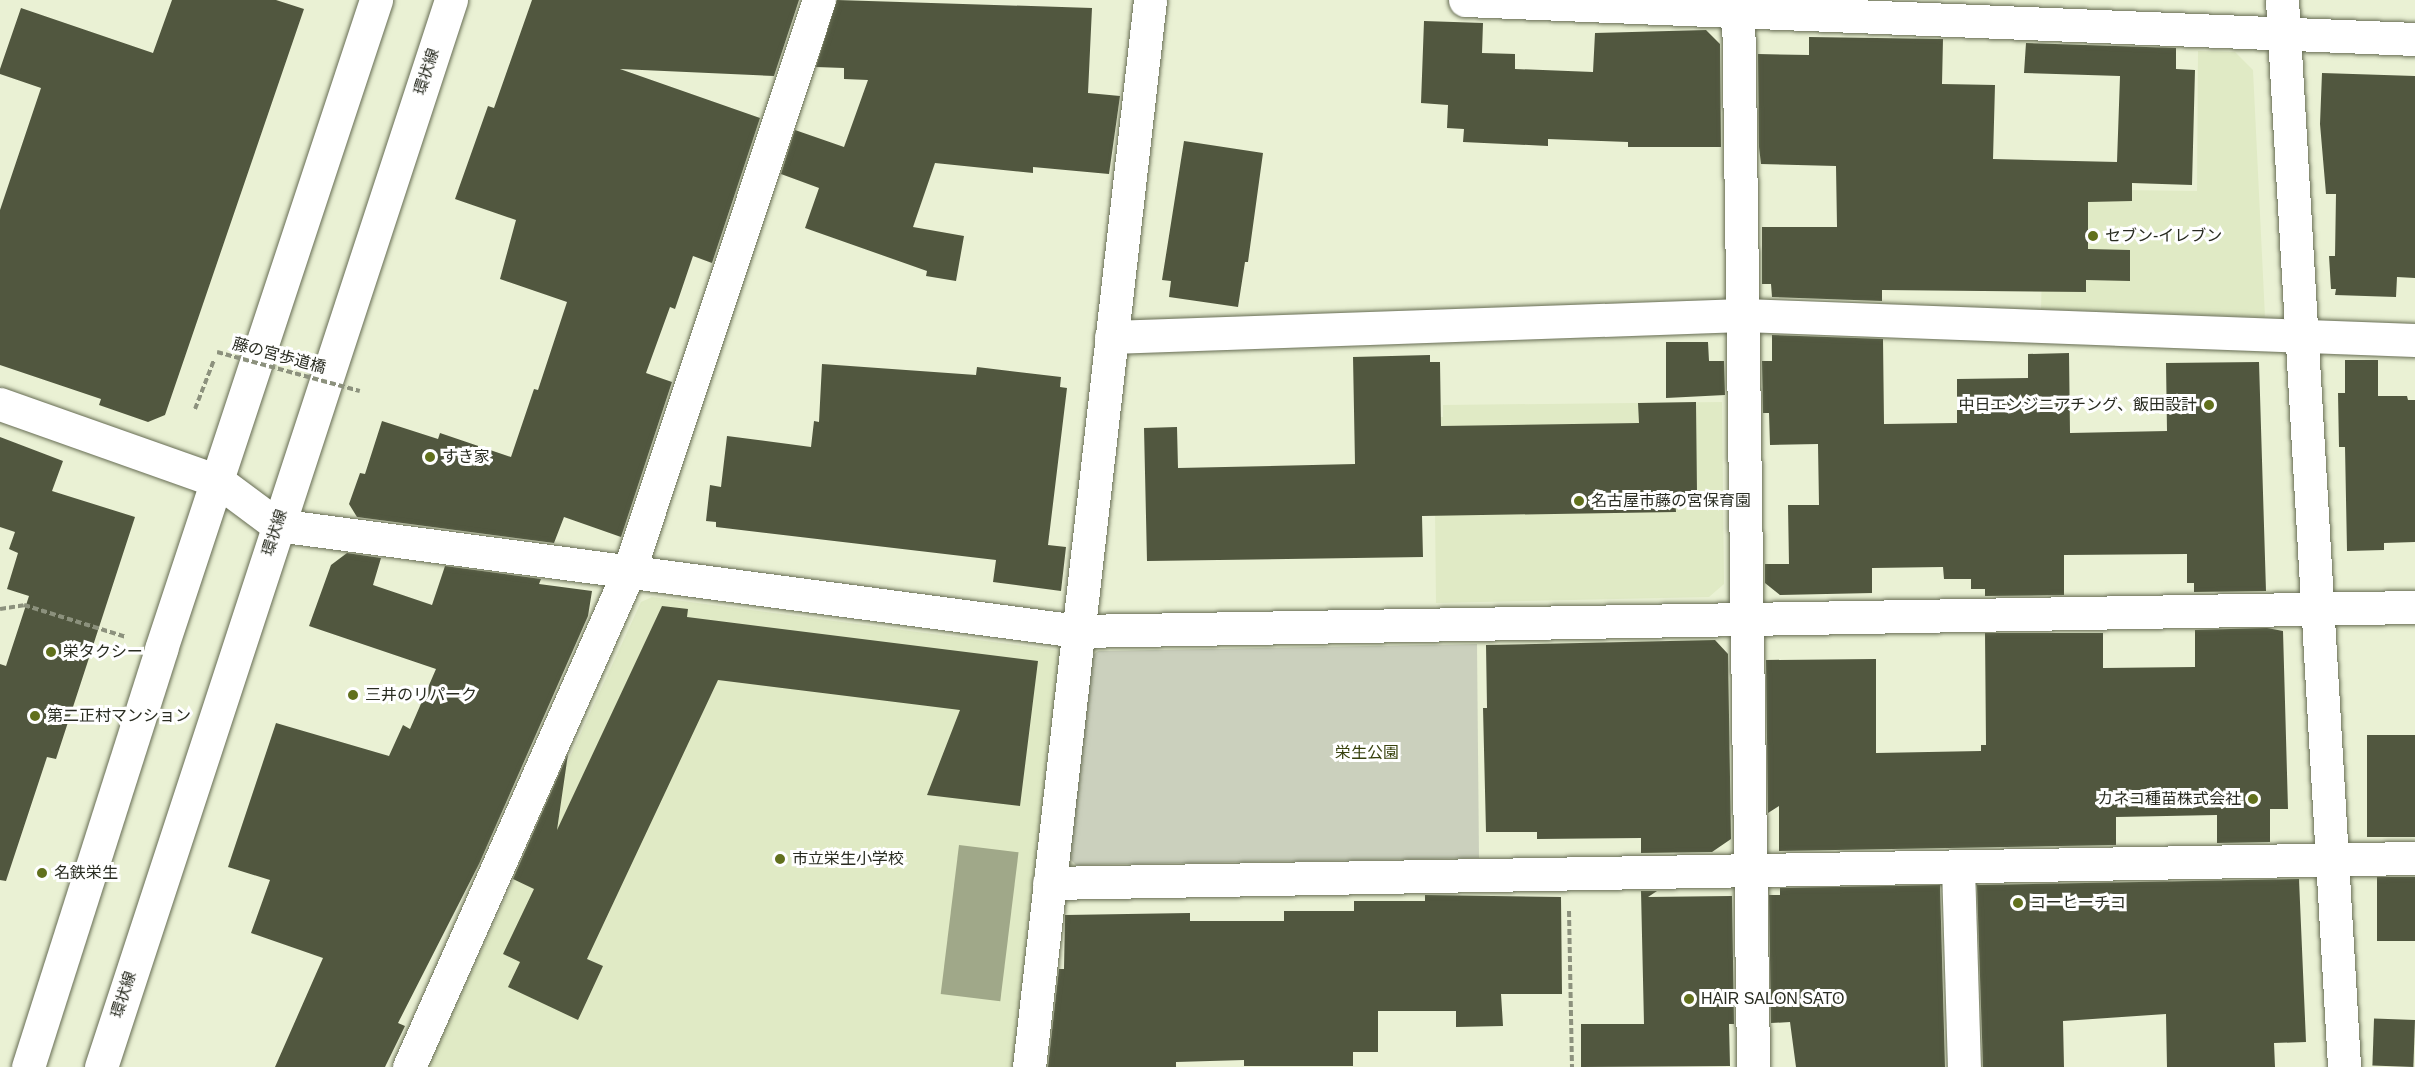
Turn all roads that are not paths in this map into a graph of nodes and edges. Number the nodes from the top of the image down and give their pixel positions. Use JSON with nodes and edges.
{"nodes":[{"id":1,"x":376,"y":0,"type":"edge"},
{"id":2,"x":451,"y":0,"type":"edge"},
{"id":3,"x":819,"y":0,"type":"edge"},
{"id":4,"x":1150,"y":0,"type":"edge"},
{"id":5,"x":1465,"y":0,"type":"edge"},
{"id":6,"x":2282,"y":0,"type":"edge"},
{"id":7,"x":1738,"y":6,"type":"edge"},
{"id":8,"x":2284,"y":35,"type":"junction"},
{"id":9,"x":2415,"y":39,"type":"edge"},
{"id":10,"x":1743,"y":315,"type":"junction"},
{"id":11,"x":2301,"y":334,"type":"junction"},
{"id":12,"x":1111,"y":337,"type":"junction"},
{"id":13,"x":2415,"y":340,"type":"edge"},
{"id":14,"x":0,"y":404,"type":"edge"},
{"id":15,"x":218,"y":481,"type":"junction"},
{"id":16,"x":278,"y":525,"type":"junction"},
{"id":17,"x":629,"y":571,"type":"junction"},
{"id":18,"x":2415,"y":607,"type":"edge"},
{"id":19,"x":2317,"y":609,"type":"junction"},
{"id":20,"x":1747,"y":619,"type":"junction"},
{"id":21,"x":1078,"y":631,"type":"junction"},
{"id":22,"x":2415,"y":858,"type":"edge"},
{"id":23,"x":2331,"y":860,"type":"junction"},
{"id":24,"x":1958,"y":867,"type":"junction"},
{"id":25,"x":1750,"y":871,"type":"junction"},
{"id":26,"x":1049,"y":883,"type":"junction"},
{"id":27,"x":28,"y":1067,"type":"edge"},
{"id":28,"x":100,"y":1067,"type":"edge"},
{"id":29,"x":409,"y":1067,"type":"edge"},
{"id":30,"x":1029,"y":1067,"type":"edge"},
{"id":31,"x":1753,"y":1067,"type":"edge"},
{"id":32,"x":1964,"y":1067,"type":"edge"},
{"id":33,"x":2344,"y":1067,"type":"edge"}],
"edges":[{"from":1,"to":15,"type":"street"},
{"from":2,"to":16,"type":"street","name":"環状線"},
{"from":3,"to":17,"type":"street"},
{"from":4,"to":12,"type":"street"},
{"from":5,"to":7,"type":"street"},
{"from":6,"to":8,"type":"street"},
{"from":7,"to":8,"type":"street"},
{"from":7,"to":10,"type":"street"},
{"from":8,"to":9,"type":"street"},
{"from":8,"to":11,"type":"street"},
{"from":10,"to":11,"type":"street"},
{"from":10,"to":12,"type":"street"},
{"from":10,"to":20,"type":"street"},
{"from":11,"to":13,"type":"street"},
{"from":11,"to":19,"type":"street"},
{"from":12,"to":21,"type":"street"},
{"from":14,"to":15,"type":"street"},
{"from":15,"to":16,"type":"street"},
{"from":15,"to":27,"type":"street"},
{"from":16,"to":17,"type":"street"},
{"from":16,"to":28,"type":"street","name":"環状線"},
{"from":17,"to":21,"type":"street"},
{"from":17,"to":29,"type":"street"},
{"from":18,"to":19,"type":"street"},
{"from":19,"to":20,"type":"street"},
{"from":19,"to":23,"type":"street"},
{"from":20,"to":21,"type":"street"},
{"from":20,"to":25,"type":"street"},
{"from":21,"to":26,"type":"street"},
{"from":22,"to":23,"type":"street"},
{"from":23,"to":24,"type":"street"},
{"from":23,"to":33,"type":"street"},
{"from":24,"to":25,"type":"street"},
{"from":24,"to":32,"type":"street"},
{"from":25,"to":26,"type":"street"},
{"from":25,"to":31,"type":"street"},
{"from":26,"to":30,"type":"street"}]}
